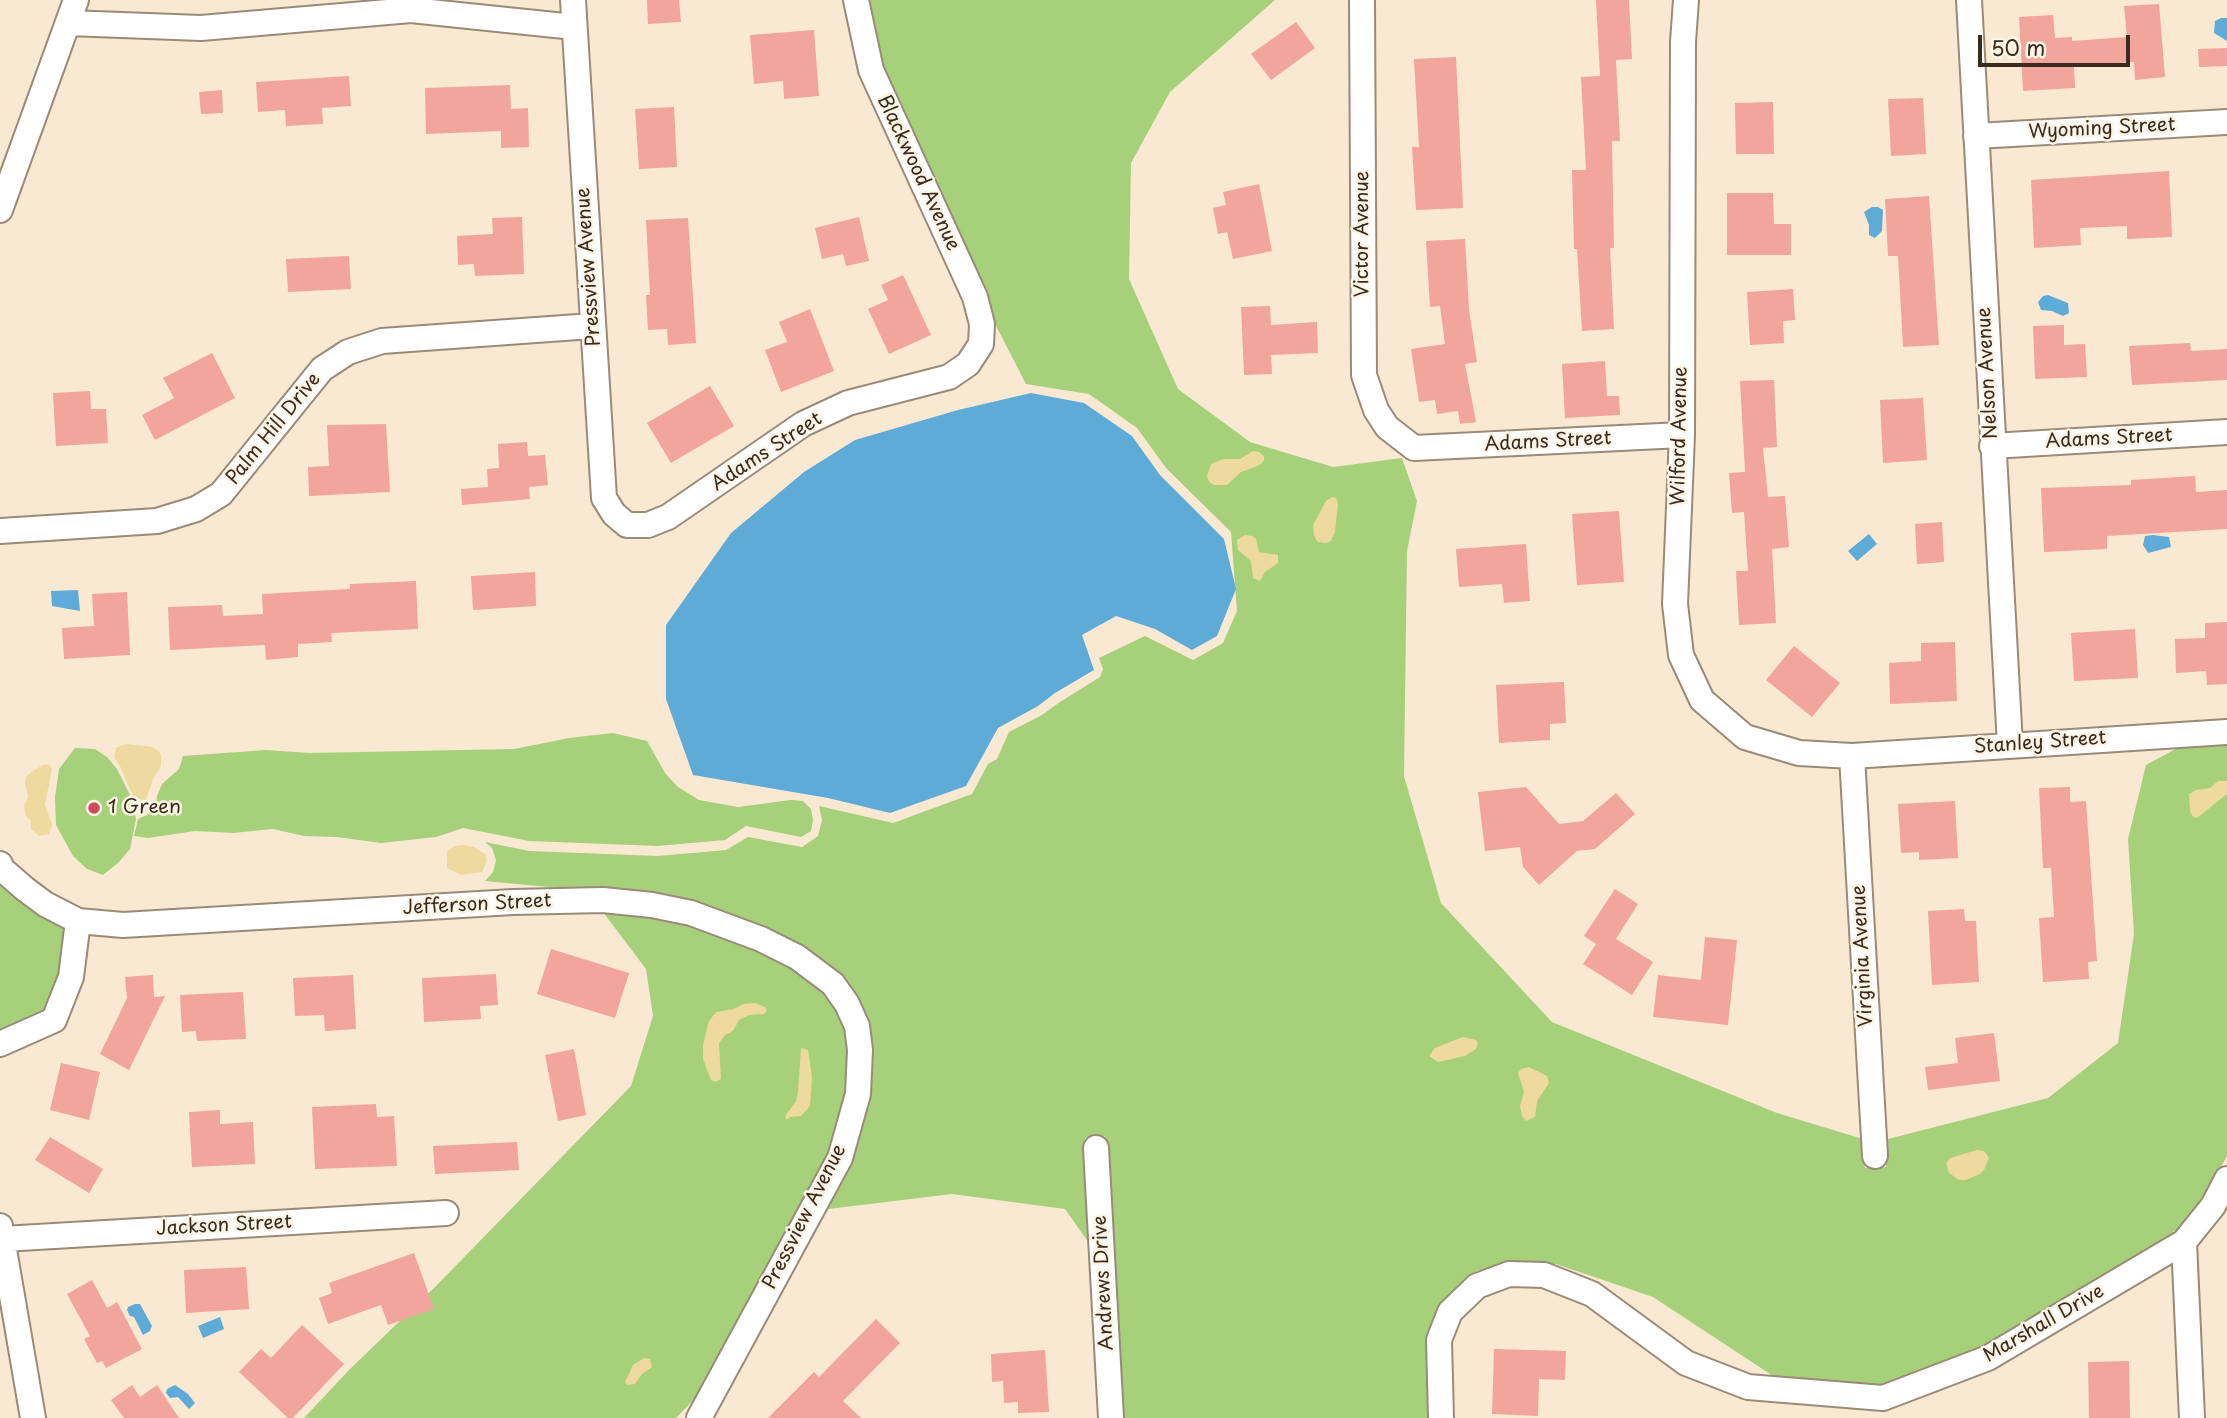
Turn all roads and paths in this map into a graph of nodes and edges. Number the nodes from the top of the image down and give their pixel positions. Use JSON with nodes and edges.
{"nodes":[{"id":1,"x":573,"y":0,"type":"edge"},
{"id":2,"x":856,"y":0,"type":"edge"},
{"id":3,"x":1686,"y":0,"type":"edge"},
{"id":4,"x":1969,"y":0,"type":"edge"},
{"id":5,"x":1362,"y":1,"type":"edge"},
{"id":6,"x":72,"y":11,"type":"edge"},
{"id":7,"x":574,"y":27,"type":"junction"},
{"id":8,"x":2227,"y":122,"type":"edge"},
{"id":9,"x":1976,"y":136,"type":"junction"},
{"id":10,"x":0,"y":210,"type":"edge"},
{"id":11,"x":592,"y":326,"type":"junction"},
{"id":12,"x":981,"y":344,"type":"joint"},
{"id":13,"x":2227,"y":432,"type":"edge"},
{"id":14,"x":1682,"y":435,"type":"junction"},
{"id":15,"x":1992,"y":446,"type":"junction"},
{"id":16,"x":1414,"y":448,"type":"joint"},
{"id":17,"x":627,"y":525,"type":"joint"},
{"id":18,"x":0,"y":531,"type":"edge"},
{"id":19,"x":2227,"y":732,"type":"edge"},
{"id":20,"x":2010,"y":745,"type":"junction"},
{"id":21,"x":1852,"y":756,"type":"junction"},
{"id":22,"x":1,"y":867,"type":"edge"},
{"id":23,"x":78,"y":921,"type":"junction"},
{"id":24,"x":847,"y":1004,"type":"joint"},
{"id":25,"x":0,"y":1044,"type":"edge"},
{"id":26,"x":1096,"y":1149,"type":"dead end"},
{"id":27,"x":1875,"y":1156,"type":"dead end"},
{"id":28,"x":2227,"y":1179,"type":"edge"},
{"id":29,"x":446,"y":1213,"type":"dead end"},
{"id":30,"x":1,"y":1233,"type":"edge"},
{"id":31,"x":2184,"y":1242,"type":"junction"},
{"id":32,"x":1884,"y":1408,"type":"edge"},
{"id":33,"x":33,"y":1418,"type":"edge"},
{"id":34,"x":699,"y":1418,"type":"edge"},
{"id":35,"x":1111,"y":1418,"type":"edge"},
{"id":36,"x":1441,"y":1418,"type":"edge"},
{"id":37,"x":2192,"y":1418,"type":"edge"}],
"edges":[{"from":1,"to":7,"type":"street","name":"Pressview Avenue"},
{"from":2,"to":12,"type":"street","name":"Blackwood Avenue"},
{"from":3,"to":14,"type":"street","name":"Wilford Avenue"},
{"from":4,"to":9,"type":"street","name":"Nelson Avenue"},
{"from":5,"to":16,"type":"street","name":"Victor Avenue"},
{"from":6,"to":7,"type":"street"},
{"from":6,"to":10,"type":"street"},
{"from":7,"to":11,"type":"street","name":"Pressview Avenue"},
{"from":8,"to":9,"type":"street","name":"Wyoming Street"},
{"from":9,"to":15,"type":"street","name":"Nelson Avenue"},
{"from":11,"to":17,"type":"street","name":"Pressview Avenue"},
{"from":11,"to":18,"type":"street","name":"Palm Hill Drive"},
{"from":12,"to":17,"type":"street","name":"Adams Street"},
{"from":13,"to":15,"type":"street","name":"Adams Street"},
{"from":14,"to":16,"type":"street","name":"Adams Street"},
{"from":14,"to":21,"type":"street","name":"Wilford Avenue"},
{"from":15,"to":20,"type":"street","name":"Nelson Avenue"},
{"from":19,"to":20,"type":"street","name":"Stanley Street"},
{"from":20,"to":21,"type":"street","name":"Stanley Street"},
{"from":21,"to":27,"type":"street","name":"Virginia Avenue"},
{"from":22,"to":23,"type":"street"},
{"from":23,"to":24,"type":"street","name":"Jefferson Street"},
{"from":23,"to":25,"type":"street"},
{"from":24,"to":34,"type":"street","name":"Pressview Avenue"},
{"from":26,"to":35,"type":"street","name":"Andrews Drive"},
{"from":28,"to":31,"type":"street","name":"Marshall Drive"},
{"from":29,"to":30,"type":"street","name":"Jackson Street"},
{"from":30,"to":33,"type":"street"},
{"from":31,"to":32,"type":"street","name":"Marshall Drive"},
{"from":31,"to":37,"type":"street"},
{"from":32,"to":36,"type":"street","name":"Marshall Drive"}]}
